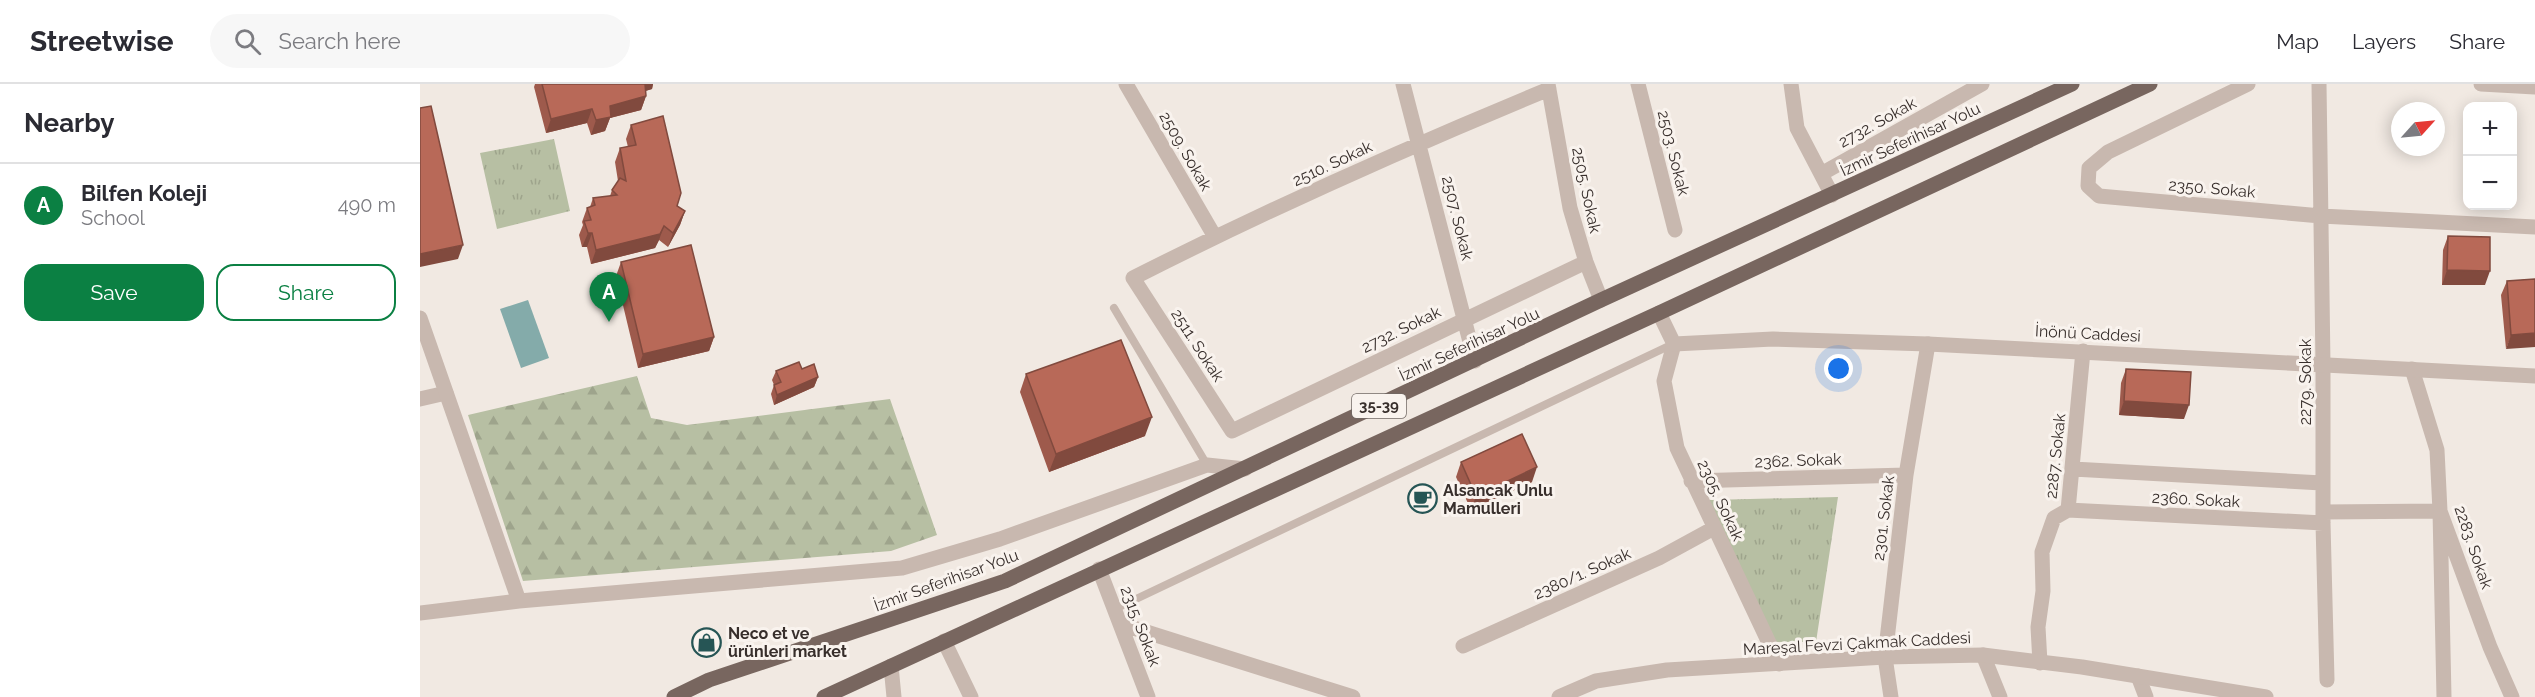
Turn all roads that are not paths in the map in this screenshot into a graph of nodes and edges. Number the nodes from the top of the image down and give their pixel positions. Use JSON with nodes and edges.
{"nodes":[{"id":1,"x":1126,"y":84,"type":"edge"},
{"id":2,"x":1403,"y":84,"type":"edge"},
{"id":3,"x":1638,"y":84,"type":"edge"},
{"id":4,"x":1791,"y":84,"type":"edge"},
{"id":5,"x":1982,"y":84,"type":"edge"},
{"id":6,"x":2051,"y":84,"type":"edge"},
{"id":7,"x":2150,"y":84,"type":"edge"},
{"id":8,"x":2248,"y":84,"type":"edge"},
{"id":9,"x":2319,"y":84,"type":"edge"},
{"id":10,"x":2481,"y":84,"type":"edge"},
{"id":11,"x":2069,"y":85,"type":"edge"},
{"id":12,"x":1549,"y":86,"type":"edge"},
{"id":13,"x":2535,"y":87,"type":"edge"},
{"id":14,"x":1420,"y":142,"type":"junction"},
{"id":15,"x":1821,"y":174,"type":"junction"},
{"id":16,"x":1832,"y":195,"type":"junction"},
{"id":17,"x":2320,"y":216,"type":"junction"},
{"id":18,"x":2535,"y":227,"type":"edge"},
{"id":19,"x":1675,"y":230,"type":"dead end"},
{"id":20,"x":1215,"y":237,"type":"junction"},
{"id":21,"x":1586,"y":262,"type":"junction"},
{"id":22,"x":1133,"y":278,"type":"joint"},
{"id":23,"x":1601,"y":300,"type":"junction"},
{"id":24,"x":1114,"y":308,"type":"dead end"},
{"id":25,"x":1659,"y":313,"type":"junction"},
{"id":26,"x":420,"y":318,"type":"edge"},
{"id":27,"x":1464,"y":318,"type":"junction"},
{"id":28,"x":1674,"y":344,"type":"junction"},
{"id":29,"x":1928,"y":344,"type":"junction"},
{"id":30,"x":2083,"y":351,"type":"junction"},
{"id":31,"x":1475,"y":361,"type":"junction"},
{"id":32,"x":2324,"y":364,"type":"junction"},
{"id":33,"x":2412,"y":369,"type":"junction"},
{"id":34,"x":2535,"y":376,"type":"edge"},
{"id":35,"x":446,"y":393,"type":"junction"},
{"id":36,"x":421,"y":398,"type":"edge"},
{"id":37,"x":1232,"y":431,"type":"joint"},
{"id":38,"x":1207,"y":465,"type":"junction"},
{"id":39,"x":1245,"y":469,"type":"junction"},
{"id":40,"x":2073,"y":469,"type":"junction"},
{"id":41,"x":1906,"y":475,"type":"junction"},
{"id":42,"x":1691,"y":481,"type":"junction"},
{"id":43,"x":2322,"y":483,"type":"junction"},
{"id":44,"x":2068,"y":510,"type":"junction"},
{"id":45,"x":2440,"y":511,"type":"junction"},
{"id":46,"x":2323,"y":518,"type":"junction"},
{"id":47,"x":1714,"y":528,"type":"junction"},
{"id":48,"x":1100,"y":569,"type":"junction"},
{"id":49,"x":519,"y":601,"type":"junction"},
{"id":50,"x":420,"y":613,"type":"edge"},
{"id":51,"x":1118,"y":617,"type":"junction"},
{"id":52,"x":944,"y":640,"type":"junction"},
{"id":53,"x":1463,"y":646,"type":"dead end"},
{"id":54,"x":1983,"y":655,"type":"junction"},
{"id":55,"x":1885,"y":657,"type":"junction"},
{"id":56,"x":2040,"y":663,"type":"junction"},
{"id":57,"x":1779,"y":664,"type":"junction"},
{"id":58,"x":891,"y":666,"type":"junction"},
{"id":59,"x":2138,"y":676,"type":"junction"},
{"id":60,"x":2326,"y":680,"type":"dead end"},
{"id":61,"x":674,"y":697,"type":"edge"},
{"id":62,"x":824,"y":697,"type":"edge"},
{"id":63,"x":894,"y":697,"type":"edge"},
{"id":64,"x":971,"y":697,"type":"edge"},
{"id":65,"x":1148,"y":697,"type":"edge"},
{"id":66,"x":1353,"y":697,"type":"edge"},
{"id":67,"x":1559,"y":697,"type":"edge"},
{"id":68,"x":1891,"y":697,"type":"edge"},
{"id":69,"x":2000,"y":697,"type":"edge"},
{"id":70,"x":2146,"y":697,"type":"edge"},
{"id":71,"x":2266,"y":697,"type":"edge"},
{"id":72,"x":2444,"y":697,"type":"edge"},
{"id":73,"x":2512,"y":697,"type":"edge"}],
"edges":[{"from":1,"to":20,"type":"street","name":"2509. Sokak"},
{"from":2,"to":14,"type":"street","name":"2507. Sokak"},
{"from":3,"to":19,"type":"street","name":"2503. Sokak"},
{"from":4,"to":15,"type":"street"},
{"from":5,"to":15,"type":"street","name":"2732. Sokak"},
{"from":6,"to":11,"type":"street"},
{"from":7,"to":25,"type":"main road","number":"35-39"},
{"from":8,"to":17,"type":"street","name":"2350. Sokak"},
{"from":9,"to":17,"type":"street","name":"2279. Sokak"},
{"from":10,"to":13,"type":"street"},
{"from":11,"to":16,"type":"main road","name":"İzmir Seferihisar Yolu","number":"35-39"},
{"from":12,"to":14,"type":"street","name":"2510. Sokak"},
{"from":12,"to":21,"type":"street","name":"2505. Sokak"},
{"from":14,"to":20,"type":"street","name":"2510. Sokak"},
{"from":14,"to":27,"type":"street","name":"2507. Sokak"},
{"from":15,"to":16,"type":"street"},
{"from":16,"to":23,"type":"main road","name":"İzmir Seferihisar Yolu","number":"35-39"},
{"from":17,"to":18,"type":"street","name":"2350. Sokak"},
{"from":17,"to":32,"type":"street","name":"2279. Sokak"},
{"from":20,"to":22,"type":"street","name":"2510. Sokak"},
{"from":21,"to":23,"type":"street","name":"2505. Sokak"},
{"from":21,"to":27,"type":"street","name":"2732. Sokak"},
{"from":22,"to":37,"type":"street","name":"2511. Sokak"},
{"from":23,"to":31,"type":"main road","name":"İzmir Seferihisar Yolu","number":"35-39"},
{"from":24,"to":38,"type":"lane"},
{"from":25,"to":28,"type":"street"},
{"from":25,"to":48,"type":"main road","number":"35-39"},
{"from":26,"to":35,"type":"street"},
{"from":27,"to":31,"type":"street","name":"2507. Sokak"},
{"from":27,"to":37,"type":"street","name":"2732. Sokak"},
{"from":28,"to":29,"type":"street","name":"İnönü Caddesi"},
{"from":28,"to":42,"type":"street","name":"2305. Sokak"},
{"from":28,"to":51,"type":"lane"},
{"from":29,"to":30,"type":"street","name":"İnönü Caddesi"},
{"from":29,"to":41,"type":"street","name":"2301. Sokak"},
{"from":30,"to":32,"type":"street","name":"İnönü Caddesi"},
{"from":30,"to":40,"type":"street","name":"2287. Sokak"},
{"from":31,"to":39,"type":"main road","name":"İzmir Seferihisar Yolu","number":"35-39"},
{"from":32,"to":33,"type":"street","name":"İnönü Caddesi"},
{"from":32,"to":43,"type":"street","name":"2279. Sokak"},
{"from":33,"to":34,"type":"street","name":"İnönü Caddesi"},
{"from":33,"to":45,"type":"street","name":"2283. Sokak"},
{"from":35,"to":36,"type":"street"},
{"from":35,"to":49,"type":"street"},
{"from":38,"to":39,"type":"street"},
{"from":38,"to":49,"type":"street"},
{"from":39,"to":61,"type":"main road","name":"İzmir Seferihisar Yolu","number":"35-39"},
{"from":40,"to":43,"type":"street"},
{"from":40,"to":44,"type":"street","name":"2287. Sokak"},
{"from":41,"to":42,"type":"street","name":"2362. Sokak"},
{"from":41,"to":55,"type":"street","name":"2301. Sokak"},
{"from":42,"to":47,"type":"street","name":"2305. Sokak"},
{"from":43,"to":46,"type":"street","name":"2279. Sokak"},
{"from":44,"to":46,"type":"street","name":"2360. Sokak"},
{"from":44,"to":56,"type":"street","name":"2287. Sokak"},
{"from":45,"to":46,"type":"street","name":"2360. Sokak"},
{"from":45,"to":72,"type":"street"},
{"from":45,"to":73,"type":"street","name":"2283. Sokak"},
{"from":46,"to":60,"type":"street","name":"2279. Sokak"},
{"from":47,"to":53,"type":"street","name":"2380/1. Sokak"},
{"from":47,"to":57,"type":"street","name":"2305. Sokak"},
{"from":48,"to":51,"type":"street","name":"2315. Sokak"},
{"from":48,"to":52,"type":"main road","number":"35-39"},
{"from":49,"to":50,"type":"street"},
{"from":51,"to":65,"type":"street","name":"2315. Sokak"},
{"from":51,"to":66,"type":"street"},
{"from":52,"to":58,"type":"main road","number":"35-39"},
{"from":52,"to":64,"type":"street"},
{"from":54,"to":55,"type":"street","name":"Mareşal Fevzi Çakmak Caddesi"},
{"from":54,"to":56,"type":"street","name":"Mareşal Fevzi Çakmak Caddesi"},
{"from":54,"to":69,"type":"street"},
{"from":55,"to":57,"type":"street","name":"Mareşal Fevzi Çakmak Caddesi"},
{"from":55,"to":68,"type":"street","name":"2301. Sokak"},
{"from":56,"to":59,"type":"street","name":"Mareşal Fevzi Çakmak Caddesi"},
{"from":57,"to":67,"type":"street","name":"Mareşal Fevzi Çakmak Caddesi"},
{"from":58,"to":62,"type":"main road","number":"35-39"},
{"from":58,"to":63,"type":"street"},
{"from":59,"to":70,"type":"street"},
{"from":59,"to":71,"type":"street","name":"Mareşal Fevzi Çakmak Caddesi"}]}
